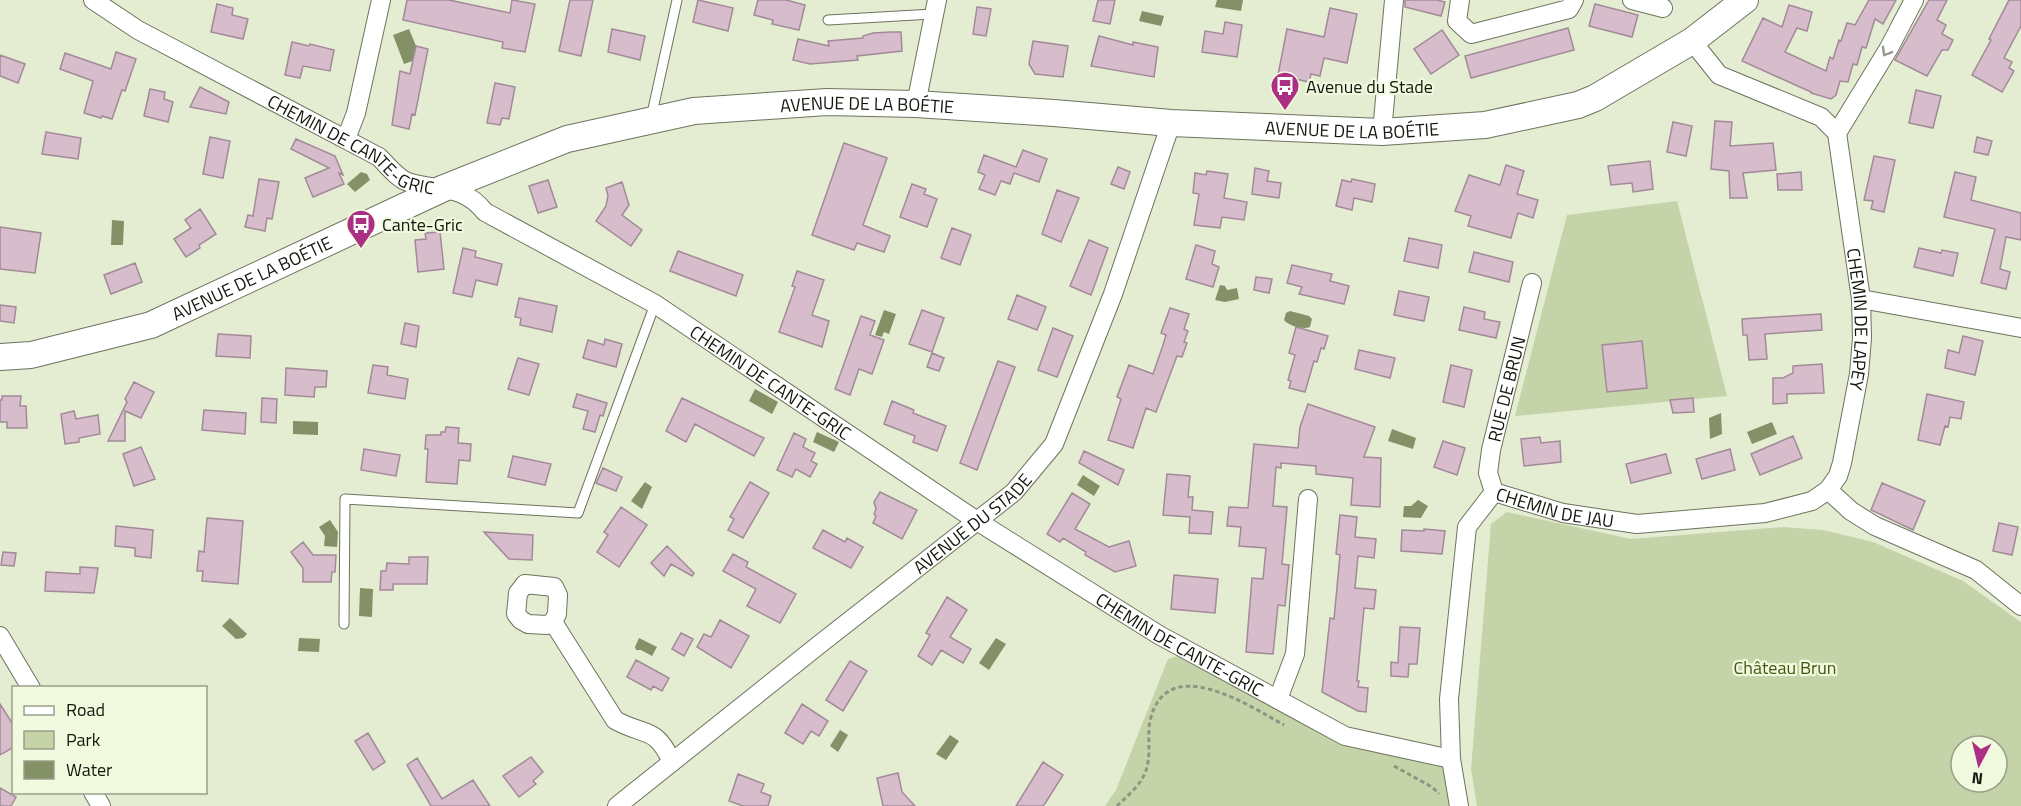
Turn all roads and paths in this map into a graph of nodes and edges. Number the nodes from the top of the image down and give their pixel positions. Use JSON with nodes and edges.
{"nodes":[{"id":1,"x":93,"y":0,"type":"edge"},
{"id":2,"x":381,"y":0,"type":"edge"},
{"id":3,"x":677,"y":0,"type":"edge"},
{"id":4,"x":1394,"y":0,"type":"edge"},
{"id":5,"x":1460,"y":0,"type":"edge"},
{"id":6,"x":1574,"y":0,"type":"edge"},
{"id":7,"x":1632,"y":0,"type":"edge"},
{"id":8,"x":1914,"y":0,"type":"edge"},
{"id":9,"x":1739,"y":2,"type":"edge"},
{"id":10,"x":935,"y":7,"type":"edge"},
{"id":11,"x":1663,"y":8,"type":"dead end"},
{"id":12,"x":828,"y":20,"type":"dead end"},
{"id":13,"x":1692,"y":41,"type":"junction"},
{"id":14,"x":916,"y":104,"type":"junction"},
{"id":15,"x":650,"y":121,"type":"junction"},
{"id":16,"x":1171,"y":123,"type":"junction"},
{"id":17,"x":1382,"y":132,"type":"junction"},
{"id":18,"x":1837,"y":133,"type":"junction"},
{"id":19,"x":346,"y":139,"type":"junction"},
{"id":20,"x":444,"y":188,"type":"junction"},
{"id":21,"x":1532,"y":283,"type":"dead end"},
{"id":22,"x":1861,"y":299,"type":"junction"},
{"id":23,"x":655,"y":304,"type":"junction"},
{"id":24,"x":2021,"y":328,"type":"edge"},
{"id":25,"x":0,"y":357,"type":"edge"},
{"id":26,"x":1828,"y":490,"type":"junction"},
{"id":27,"x":1494,"y":492,"type":"junction"},
{"id":28,"x":1308,"y":499,"type":"dead end"},
{"id":29,"x":977,"y":521,"type":"junction"},
{"id":30,"x":2021,"y":606,"type":"edge"},
{"id":31,"x":553,"y":622,"type":"dead end"},
{"id":32,"x":344,"y":624,"type":"dead end"},
{"id":33,"x":0,"y":636,"type":"edge"},
{"id":34,"x":30,"y":686,"type":"edge"},
{"id":35,"x":1278,"y":699,"type":"junction"},
{"id":36,"x":1287,"y":726,"type":"dead end"},
{"id":37,"x":1451,"y":759,"type":"junction"},
{"id":38,"x":672,"y":762,"type":"junction"},
{"id":39,"x":1390,"y":764,"type":"dead end"},
{"id":40,"x":1450,"y":803,"type":"edge"},
{"id":41,"x":616,"y":806,"type":"edge"},
{"id":42,"x":1117,"y":806,"type":"edge"}],
"edges":[{"from":1,"to":19,"type":"street","name":"CHEMIN DE CANTE-GRIC"},
{"from":2,"to":19,"type":"street"},
{"from":3,"to":15,"type":"lane"},
{"from":4,"to":17,"type":"street"},
{"from":5,"to":6,"type":"street"},
{"from":7,"to":11,"type":"street"},
{"from":8,"to":18,"type":"street","one_way":true},
{"from":9,"to":13,"type":"main road","name":"AVENUE DE LA BOÉTIE"},
{"from":10,"to":12,"type":"lane"},
{"from":10,"to":14,"type":"street"},
{"from":13,"to":17,"type":"main road","name":"AVENUE DE LA BOÉTIE"},
{"from":13,"to":18,"type":"street"},
{"from":14,"to":15,"type":"main road","name":"AVENUE DE LA BOÉTIE"},
{"from":14,"to":16,"type":"main road","name":"AVENUE DE LA BOÉTIE"},
{"from":15,"to":20,"type":"main road","name":"AVENUE DE LA BOÉTIE"},
{"from":16,"to":17,"type":"main road","name":"AVENUE DE LA BOÉTIE"},
{"from":16,"to":29,"type":"street","name":"AVENUE DU STADE"},
{"from":18,"to":22,"type":"street","name":"CHEMIN DE LAPEY"},
{"from":19,"to":20,"type":"street","name":"CHEMIN DE CANTE-GRIC"},
{"from":20,"to":23,"type":"street","name":"CHEMIN DE CANTE-GRIC"},
{"from":20,"to":25,"type":"main road","name":"AVENUE DE LA BOÉTIE"},
{"from":21,"to":27,"type":"street","name":"RUE DE BRUN"},
{"from":22,"to":24,"type":"street"},
{"from":22,"to":26,"type":"street","name":"CHEMIN DE LAPEY"},
{"from":23,"to":29,"type":"street","name":"CHEMIN DE CANTE-GRIC"},
{"from":23,"to":32,"type":"lane"},
{"from":26,"to":27,"type":"street","name":"CHEMIN DE JAU"},
{"from":26,"to":30,"type":"street"},
{"from":27,"to":37,"type":"street","name":"CHEMIN DE JAU"},
{"from":28,"to":35,"type":"street"},
{"from":29,"to":35,"type":"street","name":"CHEMIN DE CANTE-GRIC"},
{"from":29,"to":38,"type":"street","name":"AVENUE DU STADE"},
{"from":31,"to":38,"type":"street"},
{"from":33,"to":34,"type":"street"},
{"from":35,"to":37,"type":"street","name":"CHEMIN DE CANTE-GRIC"},
{"from":36,"to":42,"type":"path"},
{"from":37,"to":40,"type":"street","name":"CHEMIN DE JAU"},
{"from":38,"to":41,"type":"street","name":"AVENUE DU STADE"},
{"from":39,"to":40,"type":"path"}]}
